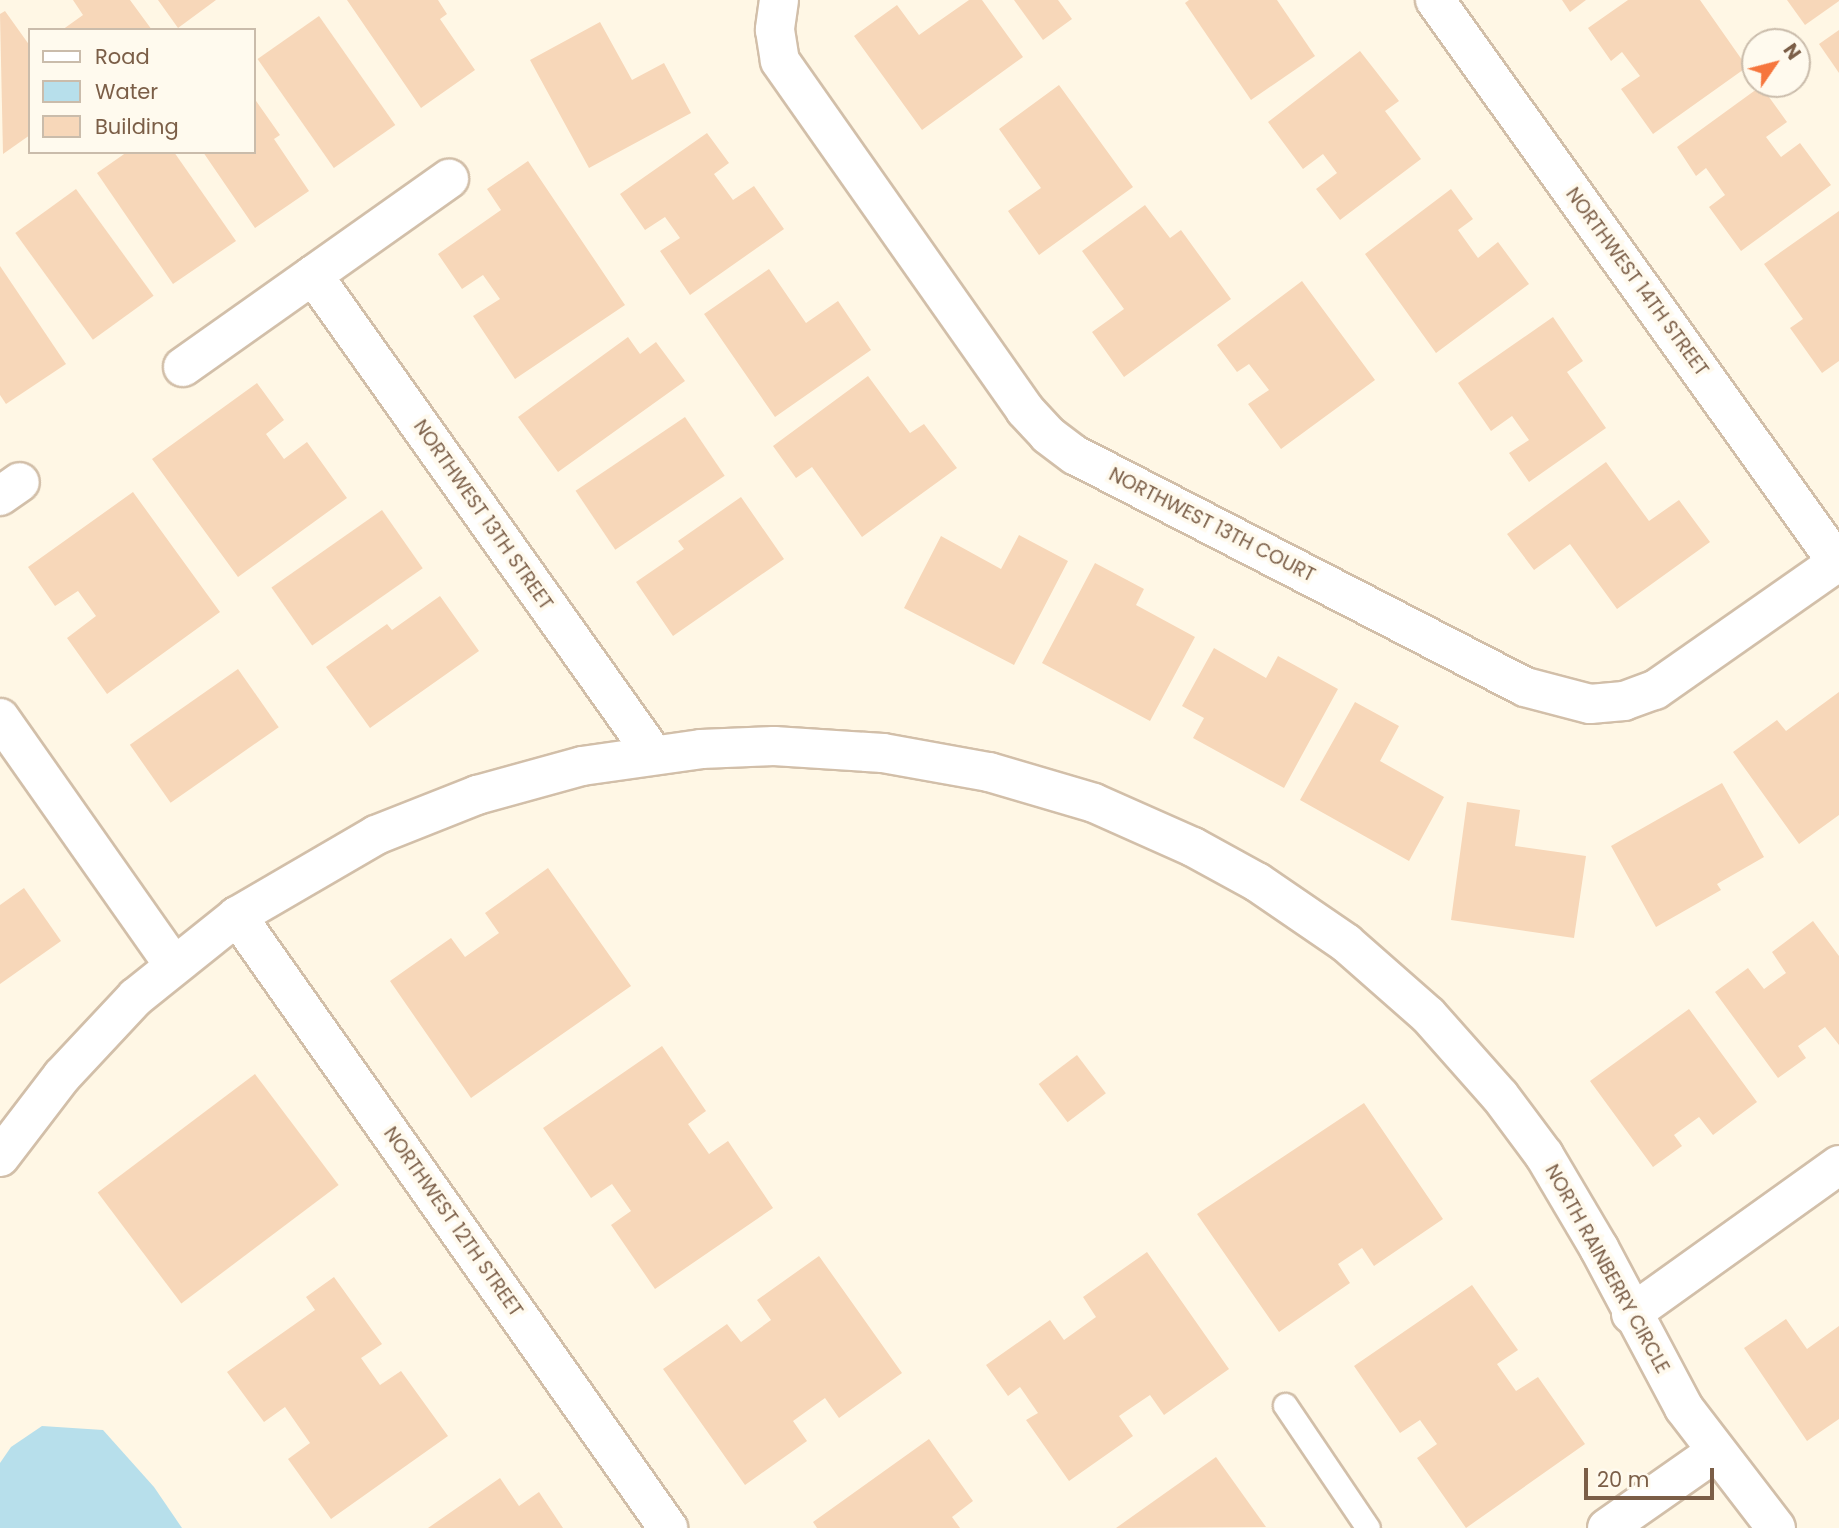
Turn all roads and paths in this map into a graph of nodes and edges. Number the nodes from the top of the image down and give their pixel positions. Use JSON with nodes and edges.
{"nodes":[{"id":1,"x":779,"y":0,"type":"edge"},
{"id":2,"x":1436,"y":0,"type":"edge"},
{"id":3,"x":449,"y":179,"type":"dead end"},
{"id":4,"x":313,"y":275,"type":"junction"},
{"id":5,"x":183,"y":366,"type":"dead end"},
{"id":6,"x":1838,"y":564,"type":"edge"},
{"id":7,"x":0,"y":718,"type":"edge"},
{"id":8,"x":653,"y":754,"type":"junction"},
{"id":9,"x":237,"y":916,"type":"junction"},
{"id":10,"x":173,"y":964,"type":"junction"},
{"id":11,"x":0,"y":1157,"type":"edge"},
{"id":12,"x":1839,"y":1165,"type":"edge"},
{"id":13,"x":1631,"y":1314,"type":"junction"},
{"id":14,"x":1284,"y":1405,"type":"dead end"},
{"id":15,"x":1714,"y":1453,"type":"junction"},
{"id":16,"x":668,"y":1528,"type":"edge"},
{"id":17,"x":1368,"y":1528,"type":"edge"},
{"id":18,"x":1607,"y":1528,"type":"edge"},
{"id":19,"x":1776,"y":1528,"type":"edge"}],
"edges":[{"from":1,"to":6,"type":"street","name":"NORTHWEST 13TH COURT"},
{"from":2,"to":6,"type":"street","name":"NORTHWEST 14TH STREET"},
{"from":3,"to":4,"type":"street"},
{"from":4,"to":5,"type":"street"},
{"from":4,"to":8,"type":"street","name":"NORTHWEST 13TH STREET"},
{"from":7,"to":10,"type":"street"},
{"from":8,"to":9,"type":"street","name":"NORTH RAINBERRY CIRCLE"},
{"from":8,"to":13,"type":"street","name":"NORTH RAINBERRY CIRCLE"},
{"from":9,"to":10,"type":"street","name":"NORTH RAINBERRY CIRCLE"},
{"from":9,"to":16,"type":"street","name":"NORTHWEST 12TH STREET"},
{"from":10,"to":11,"type":"street","name":"NORTH RAINBERRY CIRCLE"},
{"from":12,"to":13,"type":"street"},
{"from":13,"to":15,"type":"street","name":"NORTH RAINBERRY CIRCLE"},
{"from":14,"to":17,"type":"lane"},
{"from":15,"to":18,"type":"street"},
{"from":15,"to":19,"type":"street","name":"NORTH RAINBERRY CIRCLE"}]}
